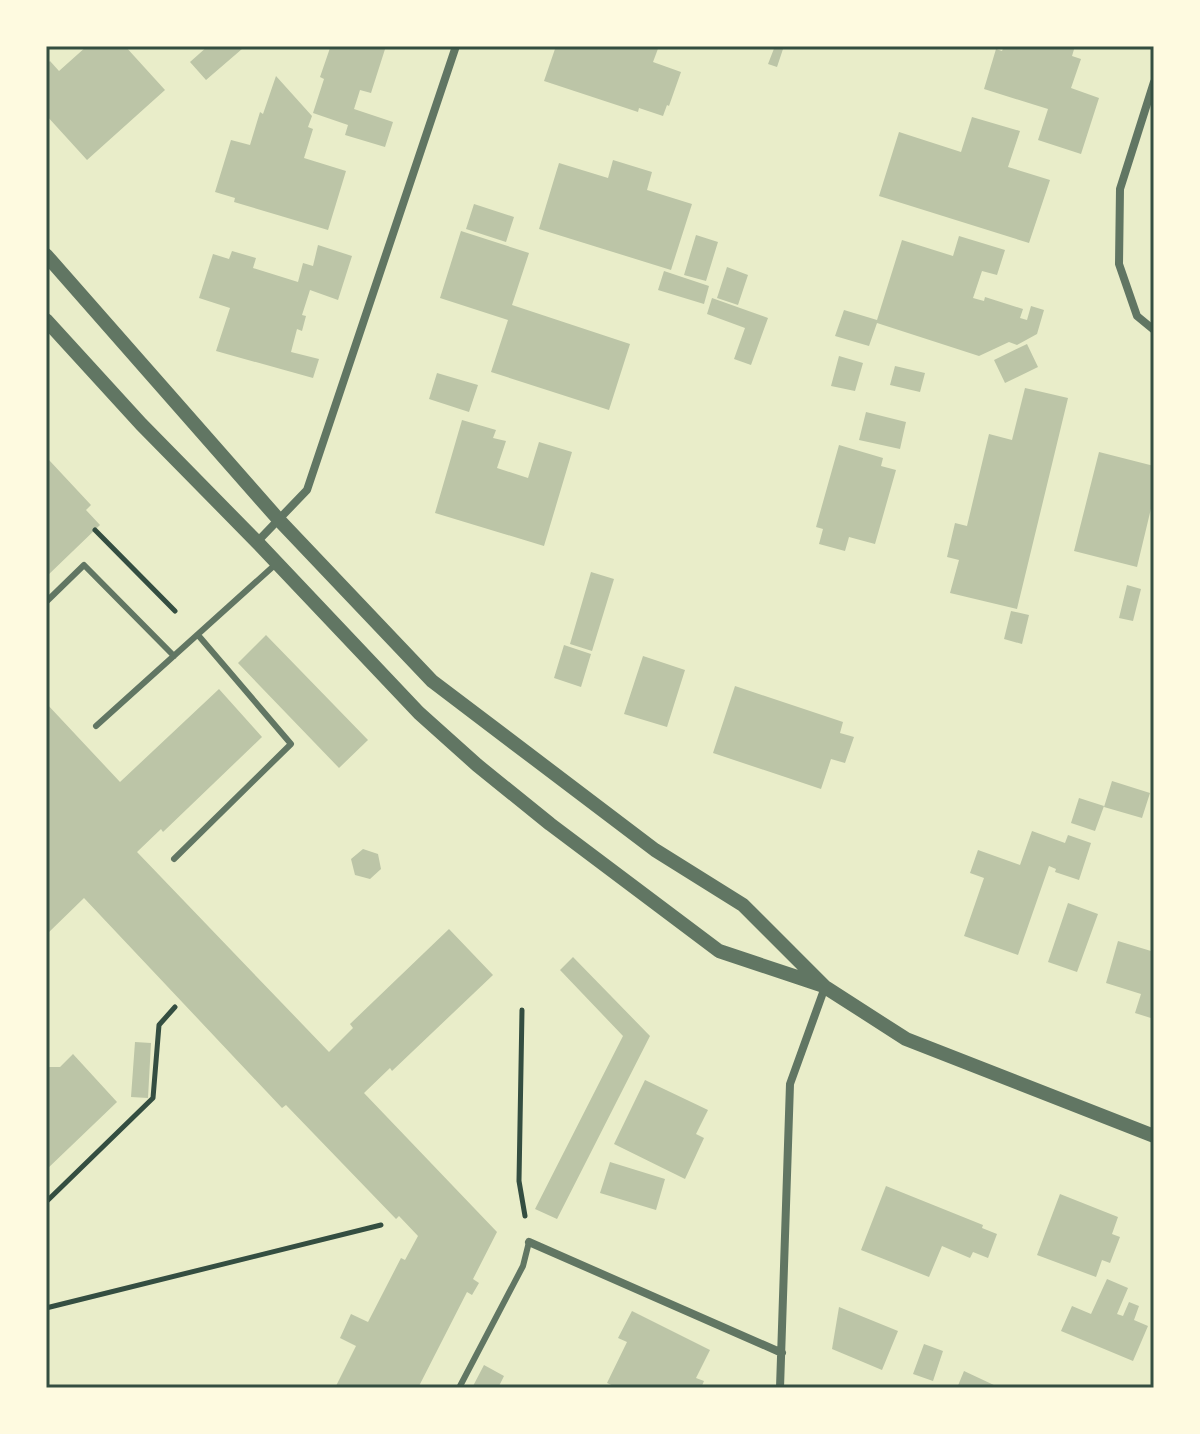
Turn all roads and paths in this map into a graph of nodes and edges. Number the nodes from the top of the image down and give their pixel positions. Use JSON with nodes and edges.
{"nodes":[{"id":1,"x":456,"y":46,"type":"edge"},
{"id":2,"x":1154,"y":82,"type":"edge"},
{"id":3,"x":46,"y":255,"type":"edge"},
{"id":4,"x":46,"y":320,"type":"edge"},
{"id":5,"x":1154,"y":330,"type":"edge"},
{"id":6,"x":279,"y":520,"type":"junction"},
{"id":7,"x":95,"y":530,"type":"dead end"},
{"id":8,"x":257,"y":542,"type":"junction"},
{"id":9,"x":277,"y":563,"type":"junction"},
{"id":10,"x":46,"y":602,"type":"edge"},
{"id":11,"x":198,"y":635,"type":"junction"},
{"id":12,"x":174,"y":656,"type":"junction"},
{"id":13,"x":96,"y":726,"type":"dead end"},
{"id":14,"x":174,"y":859,"type":"dead end"},
{"id":15,"x":825,"y":987,"type":"junction"},
{"id":16,"x":175,"y":1007,"type":"dead end"},
{"id":17,"x":522,"y":1010,"type":"dead end"},
{"id":18,"x":1154,"y":1136,"type":"edge"},
{"id":19,"x":46,"y":1202,"type":"edge"},
{"id":20,"x":381,"y":1225,"type":"dead end"},
{"id":21,"x":529,"y":1242,"type":"junction"},
{"id":22,"x":46,"y":1308,"type":"edge"},
{"id":23,"x":782,"y":1353,"type":"junction"},
{"id":24,"x":459,"y":1388,"type":"edge"},
{"id":25,"x":780,"y":1388,"type":"edge"}],
"edges":[{"from":1,"to":6,"type":"street"},
{"from":2,"to":5,"type":"street"},
{"from":3,"to":6,"type":"street"},
{"from":4,"to":8,"type":"street"},
{"from":6,"to":8,"type":"street"},
{"from":6,"to":15,"type":"street"},
{"from":7,"to":11,"type":"path"},
{"from":8,"to":9,"type":"street"},
{"from":9,"to":11,"type":"lane"},
{"from":9,"to":15,"type":"street"},
{"from":10,"to":12,"type":"lane"},
{"from":11,"to":12,"type":"lane"},
{"from":11,"to":14,"type":"lane"},
{"from":12,"to":13,"type":"lane"},
{"from":15,"to":18,"type":"street"},
{"from":15,"to":23,"type":"street"},
{"from":16,"to":19,"type":"path"},
{"from":17,"to":21,"type":"path"},
{"from":20,"to":22,"type":"path"},
{"from":21,"to":23,"type":"street"},
{"from":21,"to":24,"type":"lane"},
{"from":23,"to":25,"type":"street"}]}
